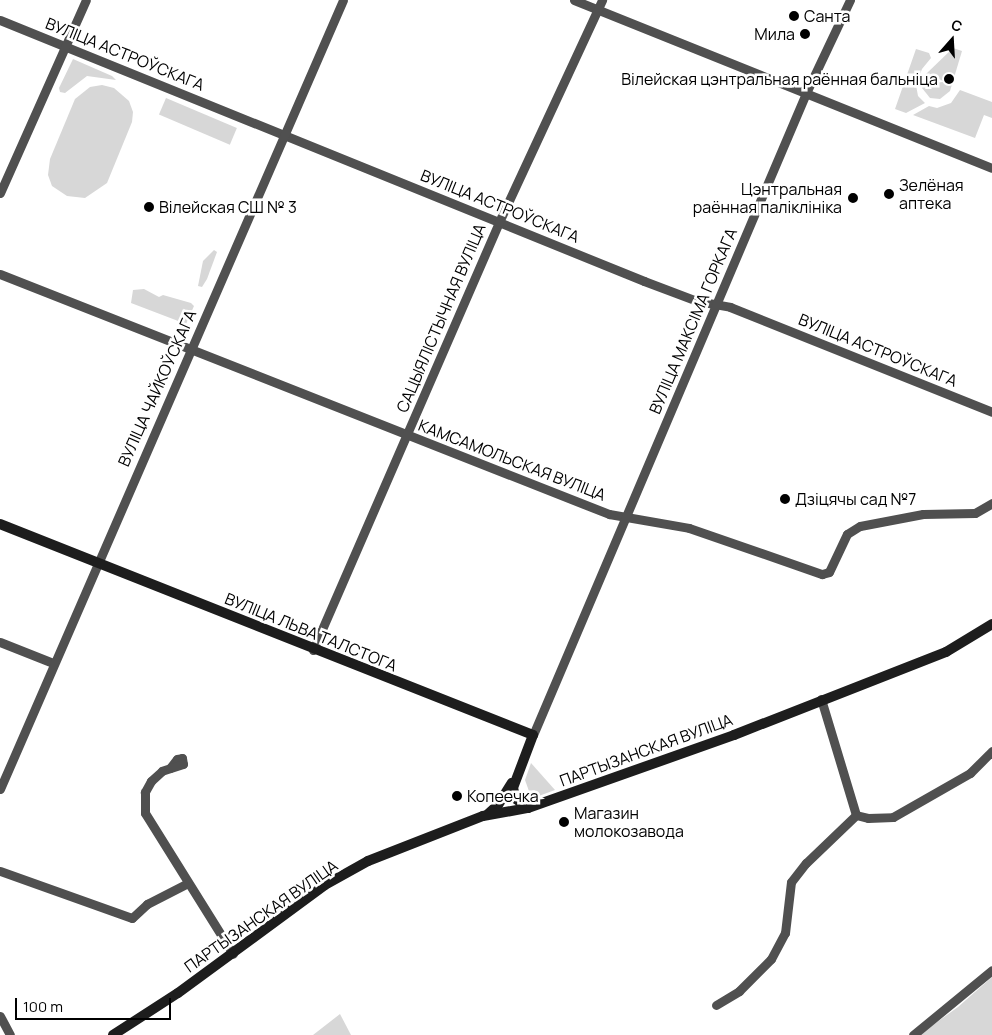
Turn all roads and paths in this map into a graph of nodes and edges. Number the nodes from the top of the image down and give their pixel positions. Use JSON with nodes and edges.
{"nodes":[{"id":1,"x":86,"y":0,"type":"edge"},
{"id":2,"x":343,"y":0,"type":"edge"},
{"id":3,"x":574,"y":0,"type":"edge"},
{"id":4,"x":602,"y":0,"type":"edge"},
{"id":5,"x":850,"y":0,"type":"edge"},
{"id":6,"x":598,"y":10,"type":"junction"},
{"id":7,"x":0,"y":20,"type":"edge"},
{"id":8,"x":67,"y":46,"type":"junction"},
{"id":9,"x":806,"y":93,"type":"junction"},
{"id":10,"x":285,"y":136,"type":"junction"},
{"id":11,"x":992,"y":168,"type":"edge"},
{"id":12,"x":0,"y":193,"type":"edge"},
{"id":13,"x":499,"y":222,"type":"junction"},
{"id":14,"x":0,"y":274,"type":"edge"},
{"id":15,"x":716,"y":306,"type":"junction"},
{"id":16,"x":191,"y":348,"type":"junction"},
{"id":17,"x":992,"y":412,"type":"edge"},
{"id":18,"x":407,"y":435,"type":"junction"},
{"id":19,"x":992,"y":503,"type":"edge"},
{"id":20,"x":623,"y":517,"type":"junction"},
{"id":21,"x":0,"y":524,"type":"edge"},
{"id":22,"x":97,"y":561,"type":"junction"},
{"id":23,"x":992,"y":624,"type":"edge"},
{"id":24,"x":0,"y":642,"type":"edge"},
{"id":25,"x":313,"y":650,"type":"junction"},
{"id":26,"x":53,"y":663,"type":"junction"},
{"id":27,"x":821,"y":699,"type":"junction"},
{"id":28,"x":533,"y":735,"type":"junction"},
{"id":29,"x":992,"y":751,"type":"edge"},
{"id":30,"x":170,"y":768,"type":"dead end"},
{"id":31,"x":515,"y":777,"type":"junction"},
{"id":32,"x":0,"y":789,"type":"edge"},
{"id":33,"x":528,"y":808,"type":"junction"},
{"id":34,"x":856,"y":815,"type":"junction"},
{"id":35,"x":483,"y":816,"type":"junction"},
{"id":36,"x":0,"y":870,"type":"edge"},
{"id":37,"x":188,"y":883,"type":"junction"},
{"id":38,"x":233,"y":954,"type":"junction"},
{"id":39,"x":992,"y":970,"type":"edge"},
{"id":40,"x":716,"y":1006,"type":"dead end"},
{"id":41,"x":0,"y":1016,"type":"edge"},
{"id":42,"x":10,"y":1035,"type":"edge"},
{"id":43,"x":113,"y":1035,"type":"edge"},
{"id":44,"x":913,"y":1035,"type":"edge"}],
"edges":[{"from":1,"to":8,"type":"street"},
{"from":2,"to":10,"type":"street","name":"ВУЛІЦА ЧАЙКОЎСКАГА"},
{"from":3,"to":6,"type":"street"},
{"from":4,"to":6,"type":"street","name":"САЦЫЯЛІСТЫЧНАЯ ВУЛІЦА"},
{"from":5,"to":9,"type":"street","name":"ВУЛІЦА МАКСІМА ГОРКАГА"},
{"from":6,"to":9,"type":"street"},
{"from":6,"to":13,"type":"street","name":"САЦЫЯЛІСТЫЧНАЯ ВУЛІЦА"},
{"from":7,"to":8,"type":"street","name":"ВУЛІЦА АСТРОЎСКАГА"},
{"from":8,"to":10,"type":"street","name":"ВУЛІЦА АСТРОЎСКАГА"},
{"from":8,"to":12,"type":"street"},
{"from":9,"to":11,"type":"street"},
{"from":9,"to":15,"type":"street","name":"ВУЛІЦА МАКСІМА ГОРКАГА"},
{"from":10,"to":13,"type":"street","name":"ВУЛІЦА АСТРОЎСКАГА"},
{"from":10,"to":16,"type":"street","name":"ВУЛІЦА ЧАЙКОЎСКАГА"},
{"from":13,"to":15,"type":"street","name":"ВУЛІЦА АСТРОЎСКАГА"},
{"from":13,"to":18,"type":"street","name":"САЦЫЯЛІСТЫЧНАЯ ВУЛІЦА"},
{"from":14,"to":16,"type":"street","name":"КАМСАМОЛЬСКАЯ ВУЛІЦА"},
{"from":15,"to":17,"type":"street","name":"ВУЛІЦА АСТРОЎСКАГА"},
{"from":15,"to":20,"type":"street","name":"ВУЛІЦА МАКСІМА ГОРКАГА"},
{"from":16,"to":18,"type":"street","name":"КАМСАМОЛЬСКАЯ ВУЛІЦА"},
{"from":16,"to":22,"type":"street","name":"ВУЛІЦА ЧАЙКОЎСКАГА"},
{"from":18,"to":20,"type":"street","name":"КАМСАМОЛЬСКАЯ ВУЛІЦА"},
{"from":18,"to":25,"type":"street","name":"САЦЫЯЛІСТЫЧНАЯ ВУЛІЦА"},
{"from":19,"to":20,"type":"street"},
{"from":20,"to":28,"type":"street","name":"ВУЛІЦА МАКСІМА ГОРКАГА"},
{"from":21,"to":22,"type":"main road","name":"ВУЛІЦА ЛЬВА ТАЛСТОГА"},
{"from":22,"to":25,"type":"main road","name":"ВУЛІЦА ЛЬВА ТАЛСТОГА"},
{"from":22,"to":26,"type":"street","name":"ВУЛІЦА ЧАЙКОЎСКАГА"},
{"from":23,"to":27,"type":"main road","name":"ПАРТЫЗАНСКАЯ ВУЛІЦА"},
{"from":24,"to":26,"type":"street"},
{"from":25,"to":28,"type":"main road","name":"ВУЛІЦА ЛЬВА ТАЛСТОГА"},
{"from":26,"to":32,"type":"street","name":"ВУЛІЦА ЧАЙКОЎСКАГА"},
{"from":27,"to":33,"type":"main road","name":"ПАРТЫЗАНСКАЯ ВУЛІЦА"},
{"from":27,"to":34,"type":"street"},
{"from":28,"to":31,"type":"main road"},
{"from":29,"to":34,"type":"street"},
{"from":30,"to":37,"type":"street"},
{"from":31,"to":33,"type":"main road"},
{"from":31,"to":35,"type":"main road"},
{"from":33,"to":35,"type":"main road","name":"ПАРТЫЗАНСКАЯ ВУЛІЦА"},
{"from":34,"to":40,"type":"street"},
{"from":35,"to":38,"type":"main road","name":"ПАРТЫЗАНСКАЯ ВУЛІЦА"},
{"from":36,"to":37,"type":"street"},
{"from":37,"to":38,"type":"street"},
{"from":38,"to":43,"type":"main road","name":"ПАРТЫЗАНСКАЯ ВУЛІЦА"},
{"from":39,"to":44,"type":"street"},
{"from":41,"to":42,"type":"street"}]}
